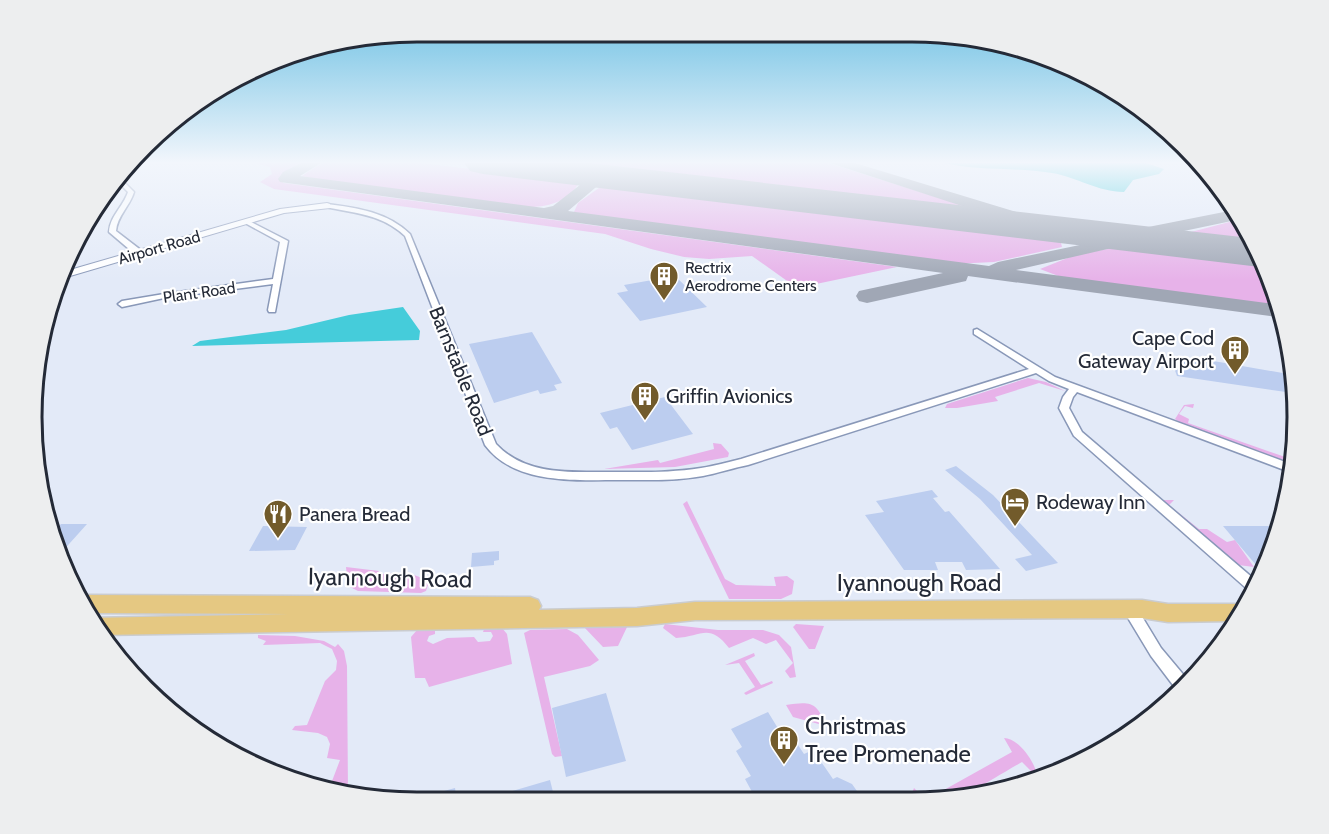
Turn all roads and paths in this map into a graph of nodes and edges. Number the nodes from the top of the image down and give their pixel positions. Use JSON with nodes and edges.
{"nodes":[{"id":1,"x":128,"y":202,"type":"edge"},
{"id":2,"x":327,"y":206,"type":"joint"},
{"id":3,"x":247,"y":222,"type":"junction"},
{"id":4,"x":139,"y":253,"type":"junction"},
{"id":5,"x":71,"y":273,"type":"edge"},
{"id":6,"x":277,"y":281,"type":"junction"},
{"id":7,"x":122,"y":304,"type":"dead end"},
{"id":8,"x":272,"y":310,"type":"dead end"},
{"id":9,"x":977,"y":332,"type":"dead end"},
{"id":10,"x":1035,"y":370,"type":"junction"},
{"id":11,"x":1075,"y":388,"type":"junction"},
{"id":12,"x":1284,"y":466,"type":"edge"},
{"id":13,"x":1249,"y":582,"type":"edge"},
{"id":14,"x":1238,"y":602,"type":"edge"},
{"id":15,"x":92,"y":604,"type":"edge"},
{"id":16,"x":1136,"y":609,"type":"junction"},
{"id":17,"x":695,"y":611,"type":"junction"},
{"id":18,"x":1232,"y":612,"type":"edge"},
{"id":19,"x":106,"y":626,"type":"edge"},
{"id":20,"x":1178,"y":681,"type":"edge"}],
"edges":[{"from":1,"to":4,"type":"street"},
{"from":2,"to":3,"type":"street","name":"Airport Road"},
{"from":2,"to":10,"type":"street","name":"Barnstable Road"},
{"from":3,"to":4,"type":"street","name":"Airport Road"},
{"from":3,"to":6,"type":"street"},
{"from":4,"to":5,"type":"street","name":"Airport Road"},
{"from":6,"to":7,"type":"street","name":"Plant Road"},
{"from":6,"to":8,"type":"street"},
{"from":9,"to":10,"type":"street"},
{"from":10,"to":11,"type":"street"},
{"from":11,"to":12,"type":"street"},
{"from":11,"to":13,"type":"street"},
{"from":14,"to":16,"type":"main road","name":"Iyannough Road"},
{"from":15,"to":17,"type":"main road","name":"Iyannough Road"},
{"from":16,"to":17,"type":"main road","name":"Iyannough Road"},
{"from":16,"to":18,"type":"main road","name":"Iyannough Road"},
{"from":16,"to":20,"type":"street"},
{"from":17,"to":19,"type":"main road","name":"Iyannough Road"}]}
